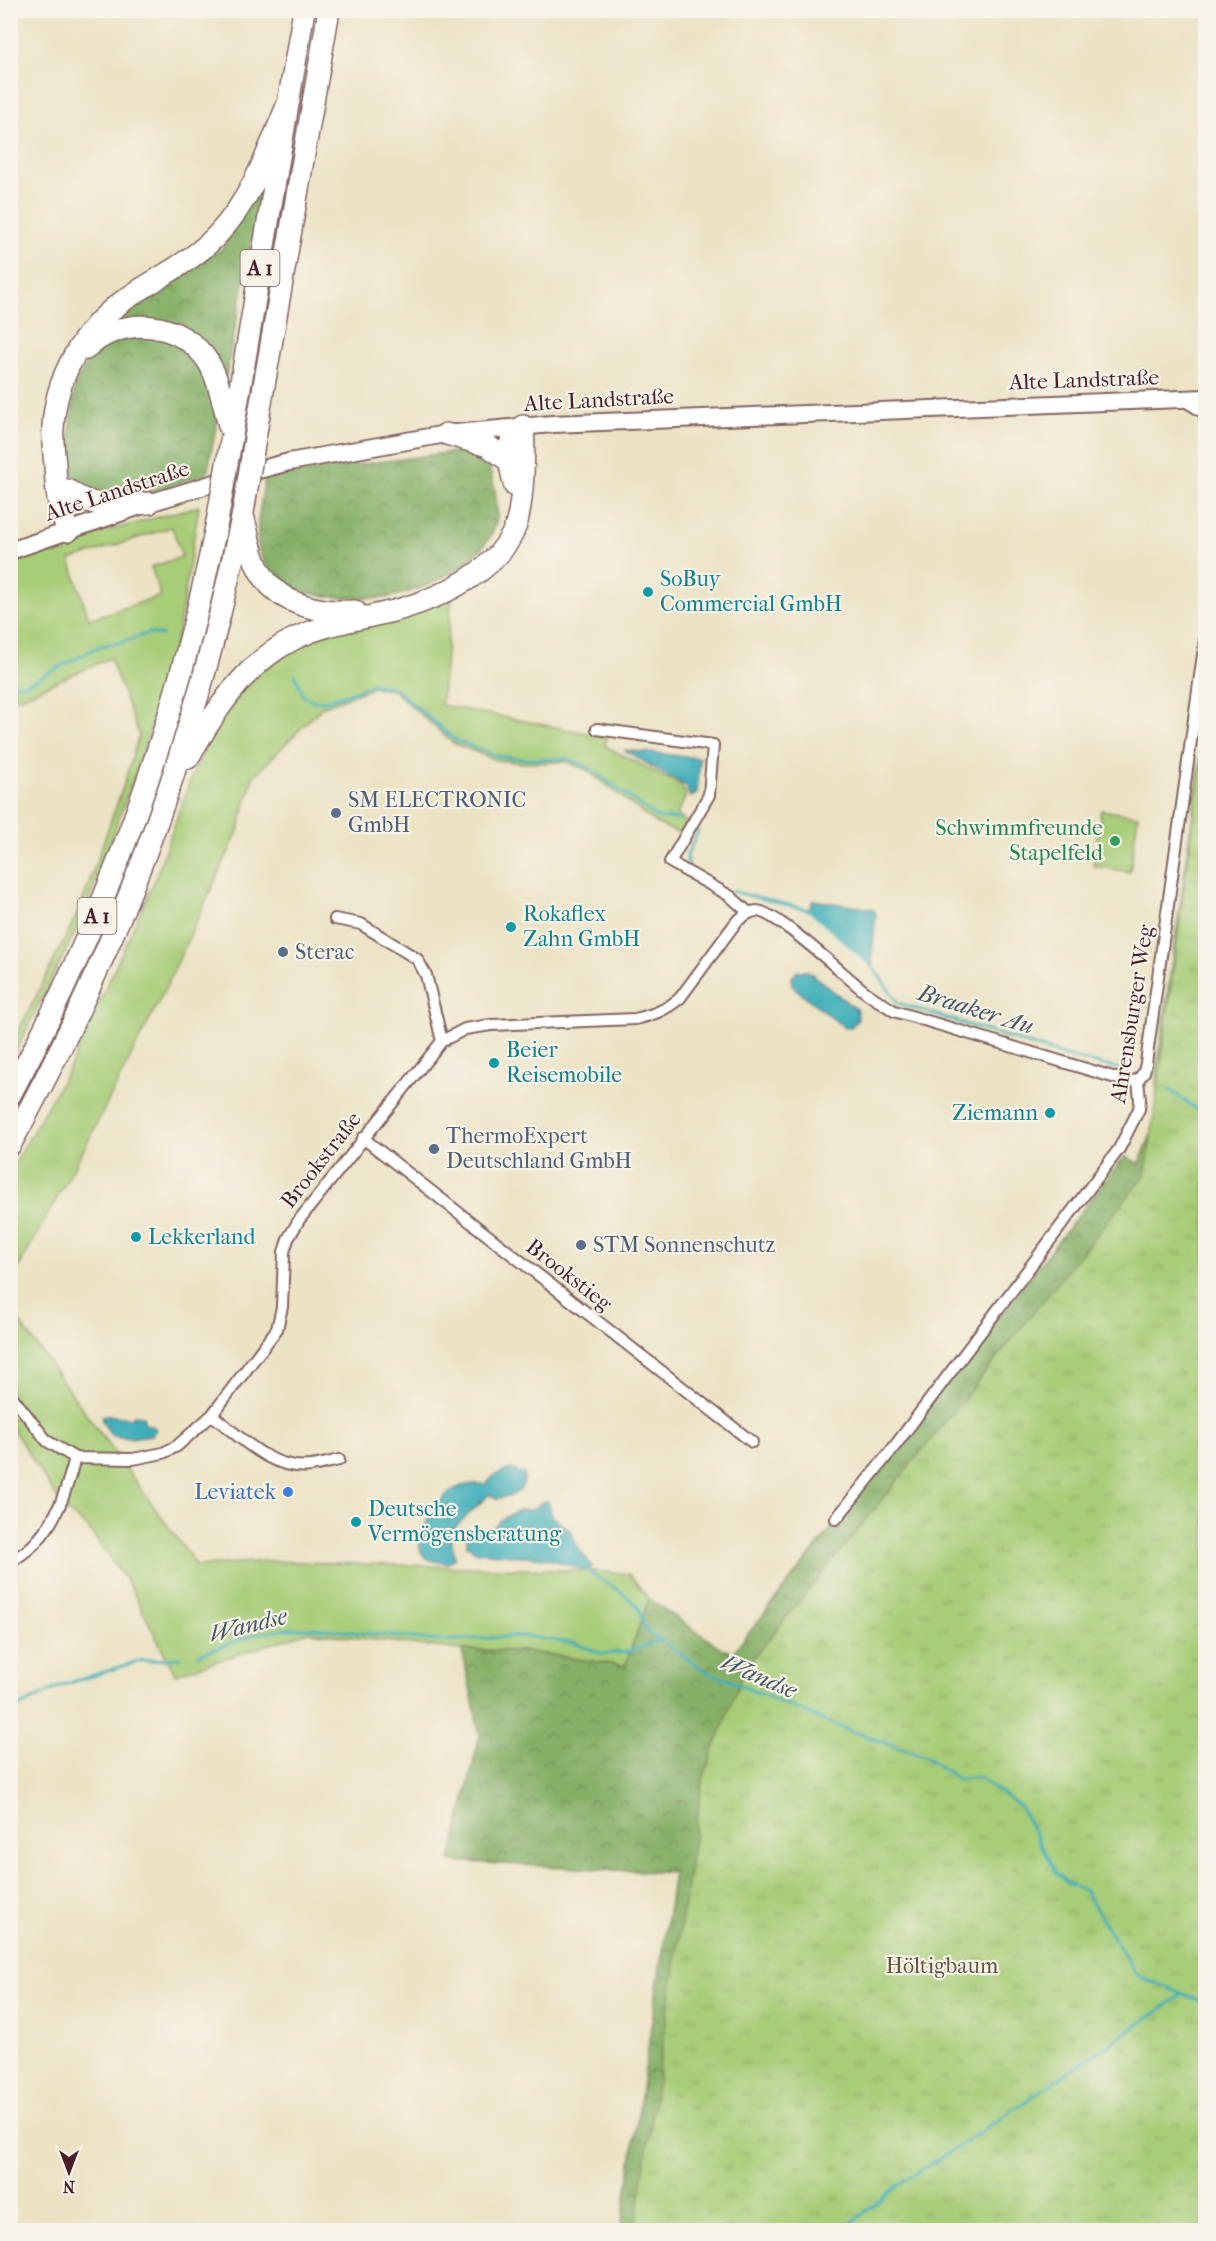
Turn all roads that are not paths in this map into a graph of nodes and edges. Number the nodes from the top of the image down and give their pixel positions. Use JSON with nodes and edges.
{"nodes":[{"id":1,"x":304,"y":10,"type":"edge"},
{"id":2,"x":329,"y":10,"type":"edge"},
{"id":3,"x":289,"y":101,"type":"junction"},
{"id":4,"x":70,"y":364,"type":"junction"},
{"id":5,"x":1182,"y":398,"type":"junction"},
{"id":6,"x":1206,"y":398,"type":"edge"},
{"id":7,"x":1206,"y":414,"type":"edge"},
{"id":8,"x":524,"y":426,"type":"junction"},
{"id":9,"x":446,"y":434,"type":"junction"},
{"id":10,"x":232,"y":435,"type":"junction"},
{"id":11,"x":509,"y":461,"type":"junction"},
{"id":12,"x":55,"y":463,"type":"junction"},
{"id":13,"x":68,"y":490,"type":"junction"},
{"id":14,"x":519,"y":501,"type":"junction"},
{"id":15,"x":149,"y":503,"type":"junction"},
{"id":16,"x":243,"y":513,"type":"junction"},
{"id":17,"x":68,"y":531,"type":"junction"},
{"id":18,"x":10,"y":551,"type":"edge"},
{"id":19,"x":400,"y":609,"type":"junction"},
{"id":20,"x":1206,"y":633,"type":"edge"},
{"id":21,"x":597,"y":729,"type":"dead end"},
{"id":22,"x":168,"y":792,"type":"junction"},
{"id":23,"x":749,"y":913,"type":"junction"},
{"id":24,"x":335,"y":919,"type":"dead end"},
{"id":25,"x":442,"y":1041,"type":"junction"},
{"id":26,"x":1138,"y":1080,"type":"junction"},
{"id":27,"x":10,"y":1095,"type":"edge"},
{"id":28,"x":363,"y":1138,"type":"junction"},
{"id":29,"x":10,"y":1145,"type":"edge"},
{"id":30,"x":10,"y":1394,"type":"edge"},
{"id":31,"x":212,"y":1415,"type":"junction"},
{"id":32,"x":752,"y":1442,"type":"dead end"},
{"id":33,"x":75,"y":1458,"type":"junction"},
{"id":34,"x":339,"y":1460,"type":"dead end"},
{"id":35,"x":836,"y":1519,"type":"dead end"},
{"id":36,"x":10,"y":1563,"type":"edge"}],
"edges":[{"from":1,"to":3,"type":"highway","number":"A 1"},
{"from":2,"to":16,"type":"highway","number":"A 1","bridge":true},
{"from":3,"to":4,"type":"highway"},
{"from":3,"to":10,"type":"highway","number":"A 1"},
{"from":4,"to":10,"type":"highway"},
{"from":4,"to":12,"type":"highway"},
{"from":5,"to":6,"type":"main road","name":"Alte Landstraße"},
{"from":5,"to":7,"type":"street"},
{"from":5,"to":8,"type":"main road","name":"Alte Landstraße"},
{"from":8,"to":9,"type":"main road","name":"Alte Landstraße"},
{"from":8,"to":11,"type":"highway"},
{"from":8,"to":14,"type":"highway"},
{"from":9,"to":11,"type":"highway"},
{"from":9,"to":15,"type":"main road","name":"Alte Landstraße"},
{"from":10,"to":27,"type":"highway","number":"A 1","bridge":true},
{"from":11,"to":14,"type":"highway"},
{"from":12,"to":13,"type":"highway"},
{"from":12,"to":17,"type":"highway"},
{"from":13,"to":15,"type":"highway"},
{"from":13,"to":17,"type":"highway"},
{"from":14,"to":19,"type":"highway"},
{"from":15,"to":17,"type":"main road","name":"Alte Landstraße"},
{"from":16,"to":19,"type":"highway"},
{"from":16,"to":22,"type":"highway","number":"A 1"},
{"from":17,"to":18,"type":"main road","name":"Alte Landstraße"},
{"from":19,"to":22,"type":"highway"},
{"from":20,"to":26,"type":"street","name":"Ahrensburger Weg"},
{"from":21,"to":23,"type":"street"},
{"from":22,"to":29,"type":"highway","number":"A 1"},
{"from":23,"to":25,"type":"street","name":"Brookstraße"},
{"from":23,"to":26,"type":"street"},
{"from":24,"to":25,"type":"street"},
{"from":25,"to":28,"type":"street","name":"Brookstraße"},
{"from":26,"to":35,"type":"street","name":"Ahrensburger Weg"},
{"from":28,"to":31,"type":"street","name":"Brookstraße"},
{"from":28,"to":32,"type":"street","name":"Brookstieg"},
{"from":30,"to":33,"type":"street"},
{"from":31,"to":33,"type":"street","name":"Brookstraße"},
{"from":31,"to":34,"type":"street"},
{"from":33,"to":36,"type":"street"}]}
